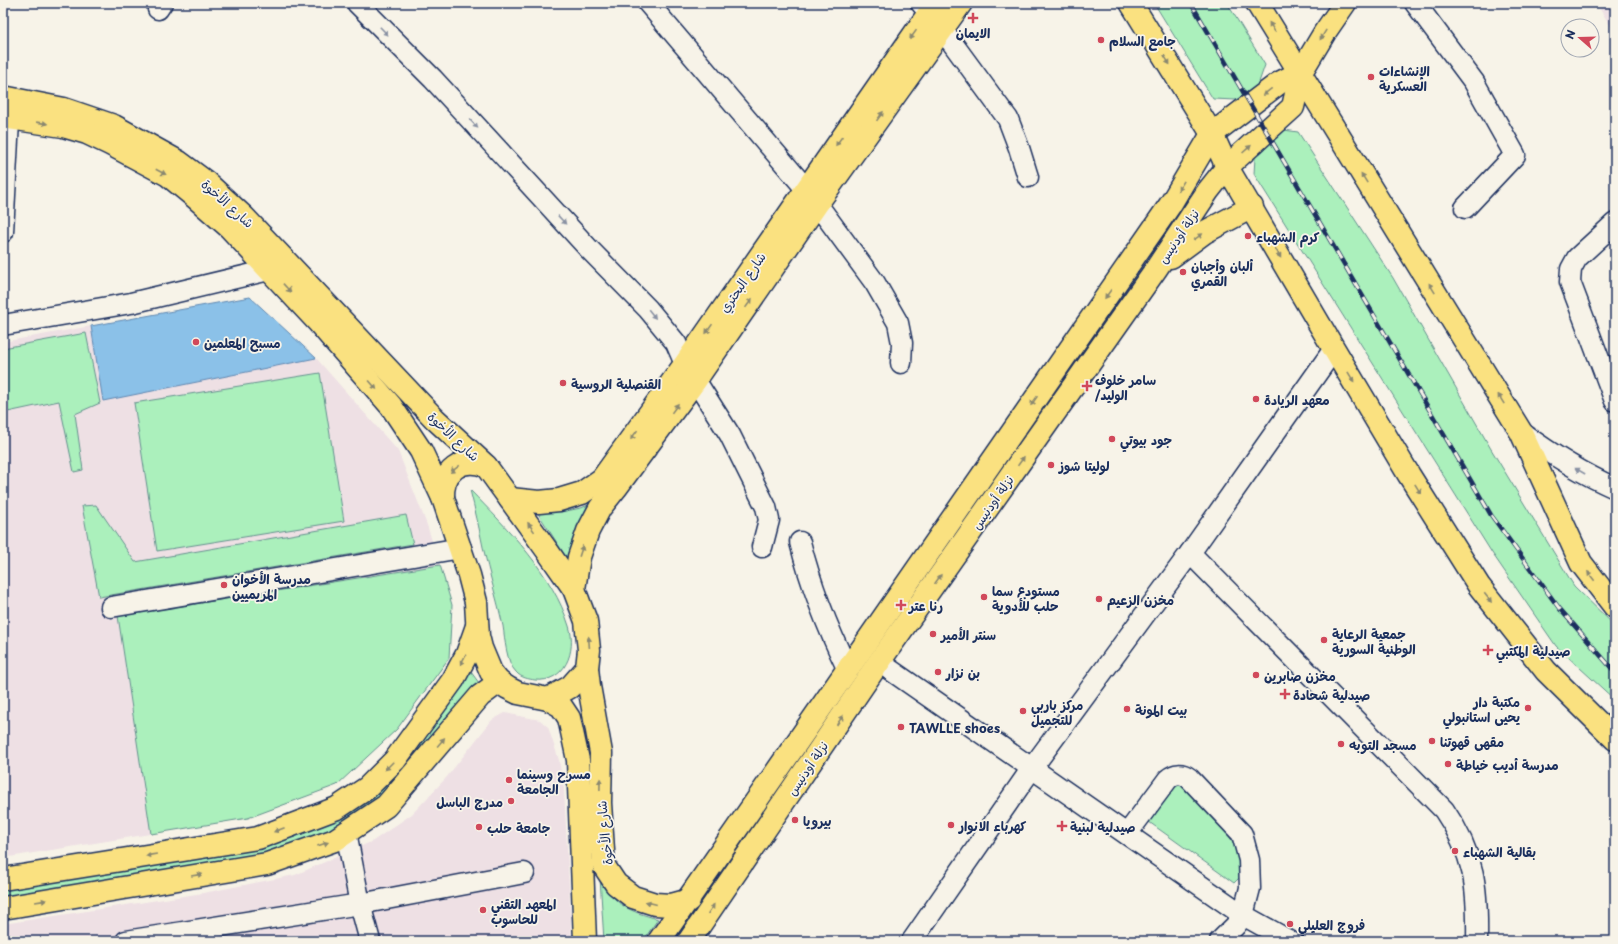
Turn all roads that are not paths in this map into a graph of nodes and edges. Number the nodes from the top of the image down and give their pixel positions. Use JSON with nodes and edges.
{"nodes":[{"id":1,"x":357,"y":3,"type":"edge"},
{"id":2,"x":648,"y":3,"type":"edge"},
{"id":3,"x":961,"y":3,"type":"edge"},
{"id":4,"x":1132,"y":3,"type":"edge"},
{"id":5,"x":1257,"y":3,"type":"edge"},
{"id":6,"x":1345,"y":3,"type":"edge"},
{"id":7,"x":1415,"y":3,"type":"edge"},
{"id":8,"x":932,"y":12,"type":"edge"},
{"id":9,"x":1301,"y":72,"type":"junction"},
{"id":10,"x":6,"y":108,"type":"edge"},
{"id":11,"x":1212,"y":134,"type":"junction"},
{"id":12,"x":1227,"y":167,"type":"junction"},
{"id":13,"x":1028,"y":177,"type":"dead end"},
{"id":14,"x":812,"y":197,"type":"junction"},
{"id":15,"x":1252,"y":207,"type":"junction"},
{"id":16,"x":1465,"y":208,"type":"dead end"},
{"id":17,"x":1615,"y":223,"type":"edge"},
{"id":18,"x":3,"y":232,"type":"edge"},
{"id":19,"x":278,"y":266,"type":"junction"},
{"id":20,"x":1156,"y":269,"type":"junction"},
{"id":21,"x":3,"y":325,"type":"edge"},
{"id":22,"x":1334,"y":349,"type":"junction"},
{"id":23,"x":901,"y":363,"type":"dead end"},
{"id":24,"x":690,"y":372,"type":"junction"},
{"id":25,"x":1615,"y":401,"type":"edge"},
{"id":26,"x":1521,"y":432,"type":"junction"},
{"id":27,"x":486,"y":466,"type":"junction"},
{"id":28,"x":1615,"y":488,"type":"edge"},
{"id":29,"x":443,"y":498,"type":"junction"},
{"id":30,"x":510,"y":499,"type":"junction"},
{"id":31,"x":800,"y":542,"type":"dead end"},
{"id":32,"x":762,"y":547,"type":"dead end"},
{"id":33,"x":461,"y":548,"type":"junction"},
{"id":34,"x":1190,"y":553,"type":"junction"},
{"id":35,"x":574,"y":589,"type":"junction"},
{"id":36,"x":111,"y":607,"type":"dead end"},
{"id":37,"x":1615,"y":607,"type":"edge"},
{"id":38,"x":478,"y":623,"type":"junction"},
{"id":39,"x":879,"y":662,"type":"junction"},
{"id":40,"x":587,"y":668,"type":"junction"},
{"id":41,"x":848,"y":670,"type":"junction"},
{"id":42,"x":499,"y":682,"type":"junction"},
{"id":43,"x":548,"y":698,"type":"junction"},
{"id":44,"x":1615,"y":739,"type":"edge"},
{"id":45,"x":1032,"y":768,"type":"junction"},
{"id":46,"x":346,"y":832,"type":"junction"},
{"id":47,"x":1127,"y":834,"type":"junction"},
{"id":48,"x":524,"y":873,"type":"dead end"},
{"id":49,"x":3,"y":879,"type":"edge"},
{"id":50,"x":689,"y":900,"type":"junction"},
{"id":51,"x":360,"y":904,"type":"junction"},
{"id":52,"x":3,"y":908,"type":"edge"},
{"id":53,"x":1243,"y":915,"type":"junction"},
{"id":54,"x":126,"y":941,"type":"edge"},
{"id":55,"x":370,"y":941,"type":"edge"},
{"id":56,"x":585,"y":941,"type":"edge"},
{"id":57,"x":659,"y":941,"type":"edge"},
{"id":58,"x":689,"y":941,"type":"edge"},
{"id":59,"x":912,"y":941,"type":"edge"},
{"id":60,"x":1220,"y":941,"type":"edge"},
{"id":61,"x":1290,"y":941,"type":"edge"},
{"id":62,"x":1476,"y":941,"type":"edge"}],
"edges":[{"from":1,"to":24,"type":"street","one_way":true},
{"from":2,"to":14,"type":"street"},
{"from":3,"to":8,"type":"main road"},
{"from":4,"to":11,"type":"main road","one_way":true},
{"from":9,"to":5,"type":"main road","one_way":true},
{"from":6,"to":9,"type":"main road","one_way":true},
{"from":7,"to":16,"type":"street"},
{"from":8,"to":13,"type":"street"},
{"from":8,"to":14,"type":"main road"},
{"from":9,"to":11,"type":"main road","one_way":true},
{"from":12,"to":9,"type":"main road","name":"نزلة أودنيس","one_way":true},
{"from":26,"to":9,"type":"main road","one_way":true},
{"from":10,"to":18,"type":"street"},
{"from":10,"to":19,"type":"main road","name":"شارع الأخوة"},
{"from":11,"to":12,"type":"main road"},
{"from":11,"to":41,"type":"main road","one_way":true},
{"from":12,"to":15,"type":"main road"},
{"from":12,"to":20,"type":"main road","name":"نزلة أودنيس"},
{"from":14,"to":23,"type":"street"},
{"from":14,"to":24,"type":"main road"},
{"from":20,"to":15,"type":"main road","one_way":true},
{"from":15,"to":22,"type":"main road","one_way":true},
{"from":17,"to":25,"type":"street"},
{"from":19,"to":21,"type":"street"},
{"from":19,"to":27,"type":"main road","name":"شارع الأخوة"},
{"from":19,"to":29,"type":"main road","name":"شارع الأخوة","one_way":true},
{"from":39,"to":20,"type":"main road","name":"نزلة أودنيس","one_way":true},
{"from":22,"to":34,"type":"street"},
{"from":22,"to":44,"type":"main road","one_way":true},
{"from":24,"to":30,"type":"main road","one_way":true},
{"from":24,"to":32,"type":"street"},
{"from":35,"to":24,"type":"main road","one_way":true},
{"from":28,"to":26,"type":"street","one_way":true},
{"from":37,"to":26,"type":"main road","one_way":true},
{"from":27,"to":29,"type":"main road","one_way":true},
{"from":27,"to":30,"type":"main road","name":"شارع الأخوة"},
{"from":29,"to":33,"type":"main road","name":"شارع الأخوة"},
{"from":35,"to":30,"type":"main road","name":"شارع الأخوة","one_way":true},
{"from":31,"to":41,"type":"street"},
{"from":33,"to":36,"type":"street"},
{"from":33,"to":38,"type":"main road","name":"شارع الأخوة"},
{"from":34,"to":45,"type":"street"},
{"from":34,"to":62,"type":"street"},
{"from":40,"to":35,"type":"main road","name":"شارع الأخوة","one_way":true},
{"from":38,"to":42,"type":"main road","name":"شارع الأخوة"},
{"from":38,"to":49,"type":"main road","one_way":true},
{"from":39,"to":45,"type":"street"},
{"from":58,"to":39,"type":"main road","name":"نزلة أودنيس","one_way":true},
{"from":40,"to":43,"type":"main road"},
{"from":50,"to":40,"type":"main road","name":"شارع الأخوة","one_way":true},
{"from":41,"to":50,"type":"main road"},
{"from":42,"to":43,"type":"main road","name":"شارع الأخوة"},
{"from":46,"to":42,"type":"main road","one_way":true},
{"from":43,"to":56,"type":"main road","name":"شارع الأخوة"},
{"from":45,"to":47,"type":"street"},
{"from":45,"to":59,"type":"street"},
{"from":46,"to":51,"type":"street"},
{"from":52,"to":46,"type":"main road","one_way":true},
{"from":47,"to":53,"type":"street"},
{"from":47,"to":53,"type":"street"},
{"from":48,"to":51,"type":"street"},
{"from":50,"to":57,"type":"main road"},
{"from":51,"to":54,"type":"street"},
{"from":51,"to":55,"type":"street"},
{"from":53,"to":60,"type":"street"},
{"from":53,"to":61,"type":"street"}]}
